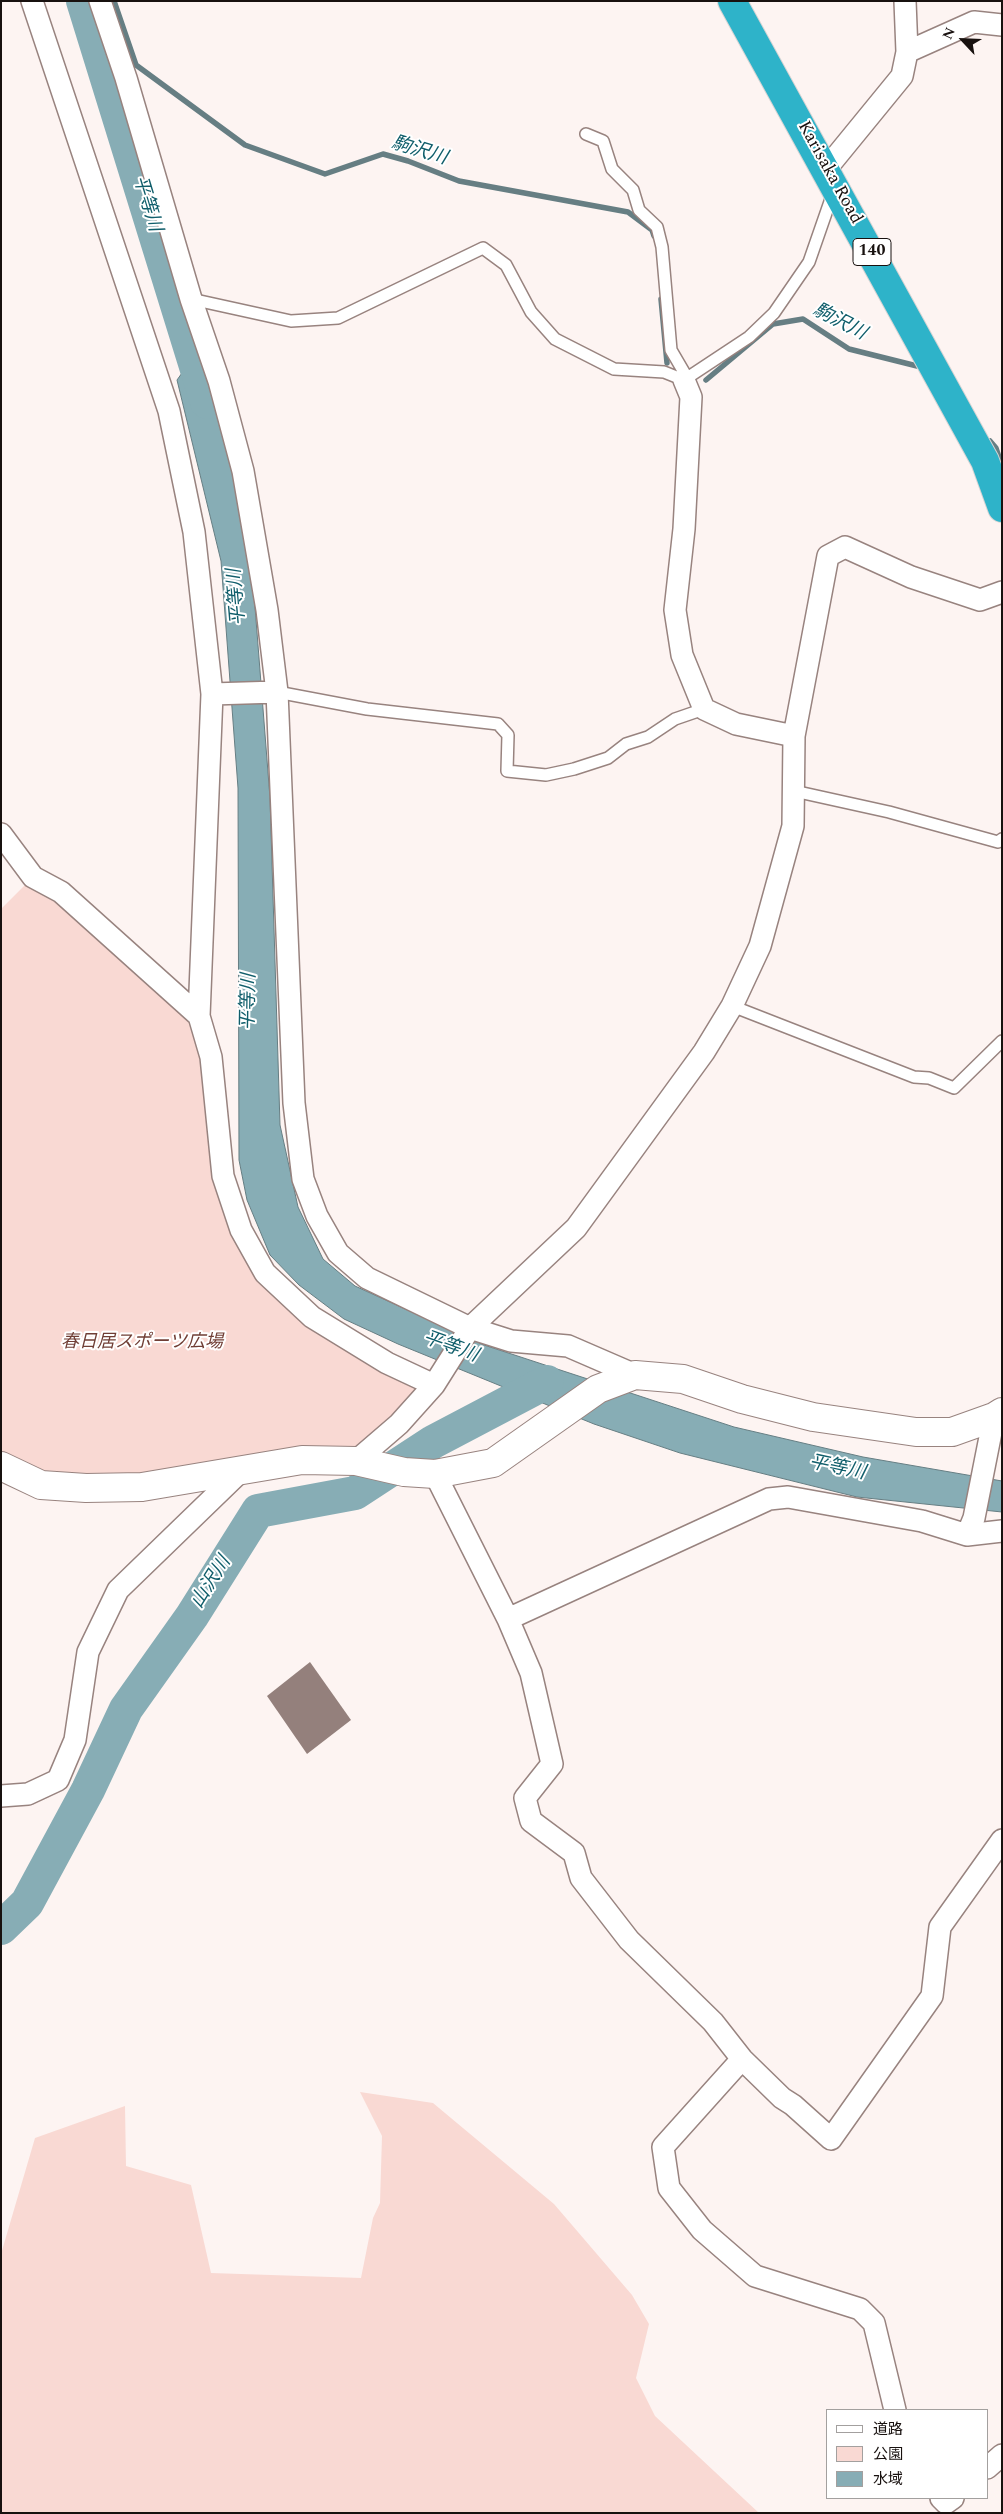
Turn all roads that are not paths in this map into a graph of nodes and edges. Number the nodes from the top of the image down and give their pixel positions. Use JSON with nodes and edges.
{"nodes":[{"id":1,"x":32,"y":1,"type":"edge"},
{"id":2,"x":100,"y":1,"type":"edge"},
{"id":3,"x":732,"y":1,"type":"edge"},
{"id":4,"x":904,"y":1,"type":"edge"},
{"id":5,"x":1002,"y":25,"type":"edge"},
{"id":6,"x":907,"y":52,"type":"junction"},
{"id":7,"x":586,"y":134,"type":"dead end"},
{"id":8,"x":831,"y":177,"type":"junction"},
{"id":9,"x":191,"y":299,"type":"junction"},
{"id":10,"x":684,"y":380,"type":"junction"},
{"id":11,"x":1002,"y":508,"type":"edge"},
{"id":12,"x":1002,"y":592,"type":"edge"},
{"id":13,"x":277,"y":692,"type":"junction"},
{"id":14,"x":212,"y":694,"type":"junction"},
{"id":15,"x":704,"y":709,"type":"junction"},
{"id":16,"x":794,"y":736,"type":"junction"},
{"id":17,"x":794,"y":791,"type":"junction"},
{"id":18,"x":1,"y":834,"type":"edge"},
{"id":19,"x":1002,"y":839,"type":"edge"},
{"id":20,"x":732,"y":1006,"type":"junction"},
{"id":21,"x":198,"y":1016,"type":"junction"},
{"id":22,"x":1002,"y":1041,"type":"edge"},
{"id":23,"x":470,"y":1328,"type":"junction"},
{"id":24,"x":635,"y":1375,"type":"junction"},
{"id":25,"x":434,"y":1385,"type":"junction"},
{"id":26,"x":998,"y":1414,"type":"edge"},
{"id":27,"x":362,"y":1462,"type":"junction"},
{"id":28,"x":990,"y":1464,"type":"edge"},
{"id":29,"x":1,"y":1466,"type":"edge"},
{"id":30,"x":242,"y":1470,"type":"junction"},
{"id":31,"x":435,"y":1474,"type":"junction"},
{"id":32,"x":971,"y":1526,"type":"junction"},
{"id":33,"x":1002,"y":1531,"type":"edge"},
{"id":34,"x":508,"y":1619,"type":"junction"},
{"id":35,"x":5,"y":1798,"type":"edge"},
{"id":36,"x":1002,"y":1840,"type":"edge"},
{"id":37,"x":742,"y":2059,"type":"junction"},
{"id":38,"x":896,"y":2409,"type":"edge"},
{"id":39,"x":1002,"y":2455,"type":"edge"},
{"id":40,"x":988,"y":2467,"type":"edge"},
{"id":41,"x":942,"y":2499,"type":"edge"},
{"id":42,"x":952,"y":2499,"type":"edge"}],
"edges":[{"from":1,"to":14,"type":"street"},
{"from":2,"to":9,"type":"street"},
{"from":3,"to":8,"type":"highway","name":"Karisaka Road","number":"140"},
{"from":4,"to":6,"type":"street"},
{"from":5,"to":6,"type":"street"},
{"from":6,"to":8,"type":"street"},
{"from":7,"to":10,"type":"lane"},
{"from":8,"to":10,"type":"lane"},
{"from":8,"to":11,"type":"highway","name":"Karisaka Road","number":"140"},
{"from":9,"to":10,"type":"lane"},
{"from":9,"to":13,"type":"street"},
{"from":10,"to":15,"type":"street"},
{"from":12,"to":16,"type":"street"},
{"from":13,"to":14,"type":"street"},
{"from":13,"to":15,"type":"lane"},
{"from":13,"to":23,"type":"street"},
{"from":14,"to":21,"type":"street"},
{"from":15,"to":16,"type":"street"},
{"from":16,"to":17,"type":"street"},
{"from":17,"to":19,"type":"lane"},
{"from":17,"to":20,"type":"street"},
{"from":18,"to":21,"type":"street"},
{"from":20,"to":22,"type":"lane"},
{"from":20,"to":23,"type":"street"},
{"from":21,"to":25,"type":"street"},
{"from":23,"to":24,"type":"street"},
{"from":23,"to":25,"type":"street"},
{"from":24,"to":26,"type":"street"},
{"from":24,"to":31,"type":"street"},
{"from":25,"to":27,"type":"street"},
{"from":26,"to":28,"type":"street"},
{"from":27,"to":30,"type":"street"},
{"from":27,"to":31,"type":"street"},
{"from":28,"to":32,"type":"street"},
{"from":29,"to":30,"type":"street"},
{"from":30,"to":35,"type":"street"},
{"from":31,"to":34,"type":"street"},
{"from":32,"to":33,"type":"street"},
{"from":32,"to":34,"type":"street"},
{"from":34,"to":37,"type":"street"},
{"from":36,"to":37,"type":"street"},
{"from":37,"to":38,"type":"street"},
{"from":39,"to":40,"type":"street"},
{"from":41,"to":42,"type":"street"}]}
